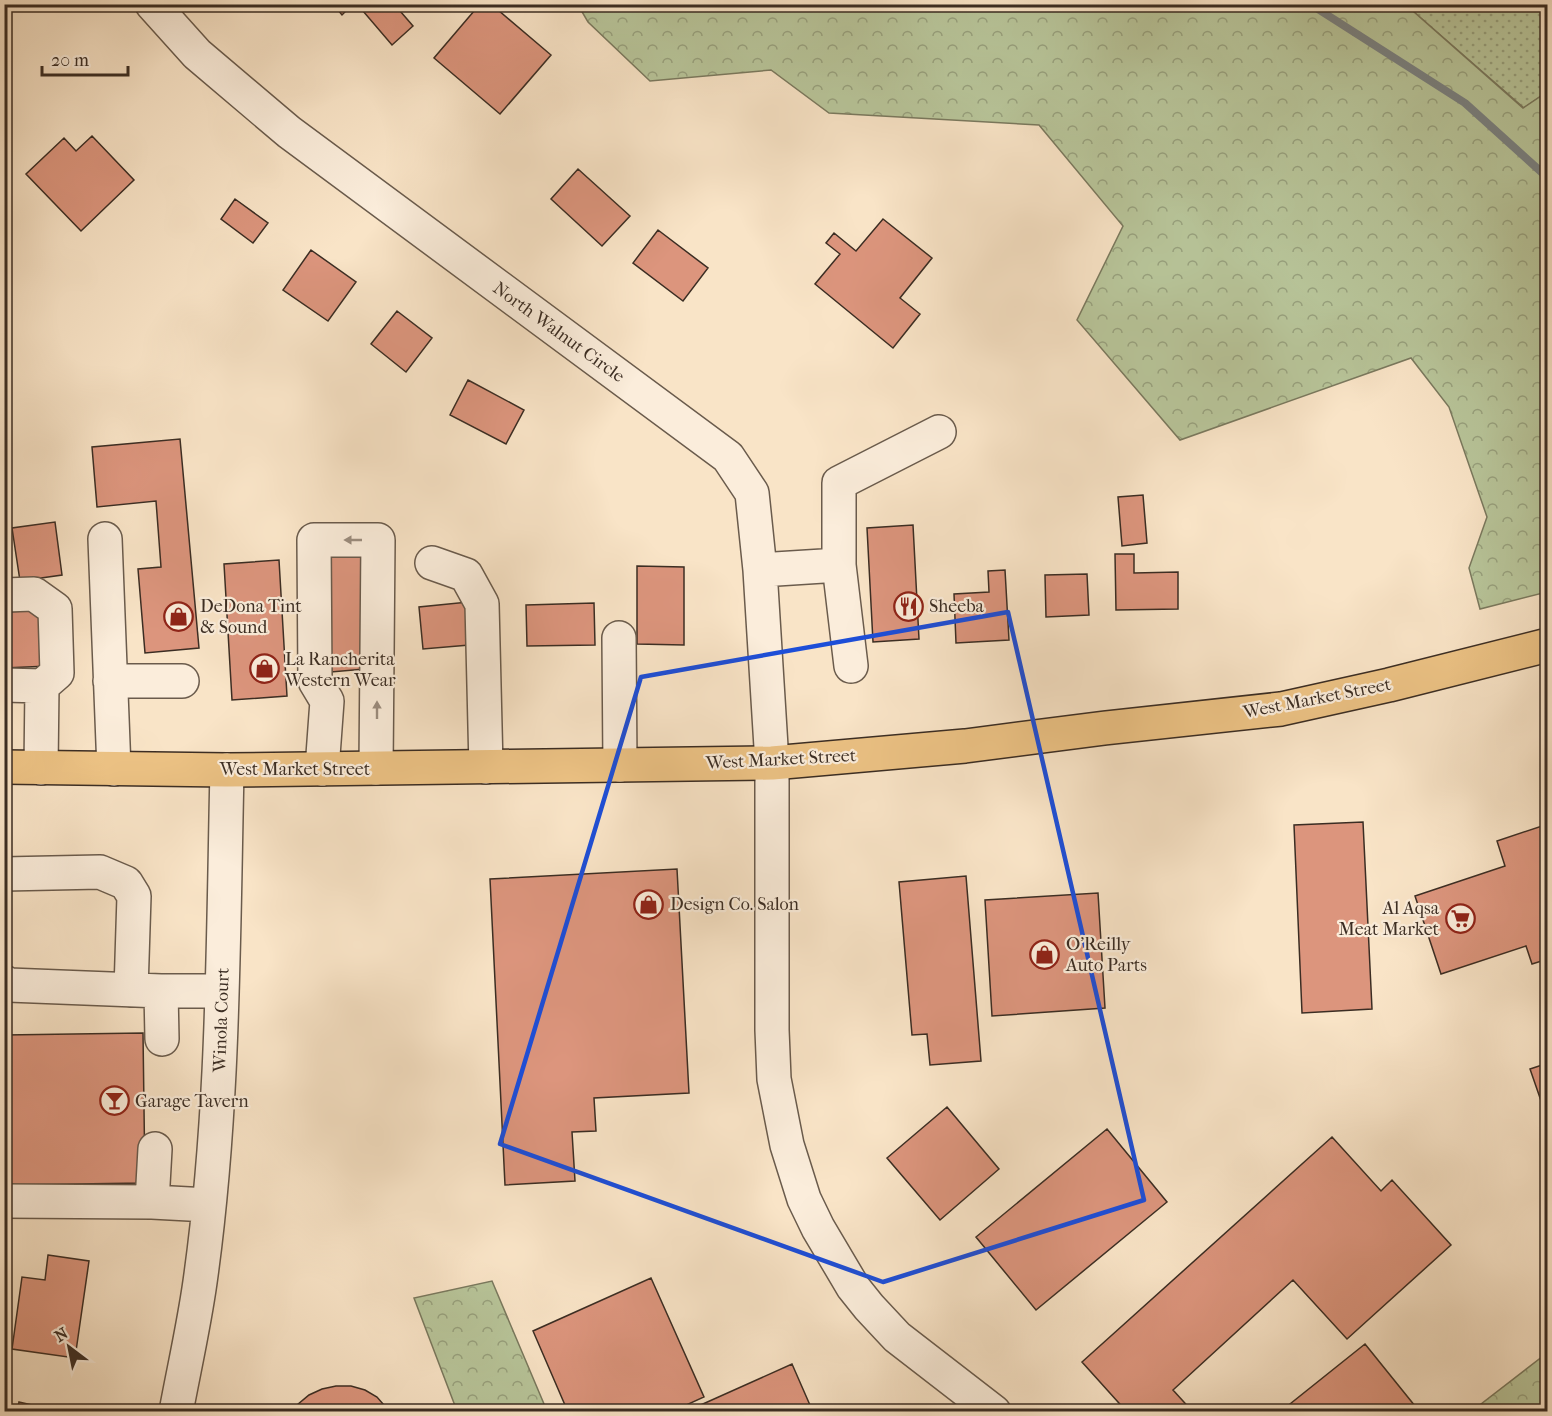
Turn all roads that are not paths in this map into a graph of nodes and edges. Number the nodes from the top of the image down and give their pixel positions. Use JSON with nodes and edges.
{"nodes":[{"id":1,"x":152,"y":4,"type":"edge"},
{"id":2,"x":939,"y":432,"type":"dead end"},
{"id":3,"x":105,"y":539,"type":"dead end"},
{"id":4,"x":432,"y":563,"type":"dead end"},
{"id":5,"x":839,"y":565,"type":"junction"},
{"id":6,"x":760,"y":570,"type":"junction"},
{"id":7,"x":4,"y":595,"type":"edge"},
{"id":8,"x":619,"y":638,"type":"dead end"},
{"id":9,"x":1548,"y":645,"type":"edge"},
{"id":10,"x":850,"y":666,"type":"dead end"},
{"id":11,"x":111,"y":681,"type":"junction"},
{"id":12,"x":182,"y":681,"type":"dead end"},
{"id":13,"x":4,"y":685,"type":"edge"},
{"id":14,"x":42,"y":686,"type":"junction"},
{"id":15,"x":772,"y":763,"type":"junction"},
{"id":16,"x":620,"y":765,"type":"junction"},
{"id":17,"x":4,"y":767,"type":"edge"},
{"id":18,"x":486,"y":767,"type":"junction"},
{"id":19,"x":41,"y":768,"type":"junction"},
{"id":20,"x":376,"y":768,"type":"junction"},
{"id":21,"x":114,"y":769,"type":"junction"},
{"id":22,"x":322,"y":769,"type":"junction"},
{"id":23,"x":227,"y":770,"type":"junction"},
{"id":24,"x":4,"y":874,"type":"edge"},
{"id":25,"x":4,"y":981,"type":"edge"},
{"id":26,"x":146,"y":991,"type":"junction"},
{"id":27,"x":222,"y":992,"type":"junction"},
{"id":28,"x":162,"y":1039,"type":"dead end"},
{"id":29,"x":155,"y":1149,"type":"dead end"},
{"id":30,"x":4,"y":1201,"type":"edge"},
{"id":31,"x":152,"y":1202,"type":"junction"},
{"id":32,"x":208,"y":1205,"type":"junction"},
{"id":33,"x":176,"y":1412,"type":"edge"},
{"id":34,"x":994,"y":1412,"type":"edge"}],
"edges":[{"from":1,"to":6,"type":"street","name":"North Walnut Circle"},
{"from":2,"to":5,"type":"street"},
{"from":3,"to":11,"type":"street"},
{"from":4,"to":18,"type":"street"},
{"from":5,"to":6,"type":"street"},
{"from":5,"to":10,"type":"street"},
{"from":6,"to":15,"type":"street","name":"North Walnut Circle"},
{"from":7,"to":14,"type":"street"},
{"from":8,"to":16,"type":"street"},
{"from":9,"to":15,"type":"main road","name":"West Market Street"},
{"from":11,"to":12,"type":"street"},
{"from":11,"to":21,"type":"street"},
{"from":13,"to":14,"type":"street"},
{"from":14,"to":19,"type":"street"},
{"from":15,"to":16,"type":"main road","name":"West Market Street"},
{"from":15,"to":34,"type":"street","name":"North Walnut Circle"},
{"from":16,"to":18,"type":"main road","name":"West Market Street"},
{"from":17,"to":19,"type":"main road","name":"West Market Street"},
{"from":18,"to":20,"type":"main road","name":"West Market Street"},
{"from":19,"to":21,"type":"main road","name":"West Market Street"},
{"from":20,"to":22,"type":"main road","name":"West Market Street"},
{"from":20,"to":22,"type":"street","one_way":true},
{"from":21,"to":23,"type":"main road","name":"West Market Street"},
{"from":22,"to":23,"type":"main road","name":"West Market Street"},
{"from":23,"to":27,"type":"street","name":"Winola Court"},
{"from":24,"to":26,"type":"street"},
{"from":25,"to":26,"type":"street"},
{"from":26,"to":27,"type":"street"},
{"from":26,"to":28,"type":"street"},
{"from":27,"to":32,"type":"street","name":"Winola Court"},
{"from":29,"to":31,"type":"street"},
{"from":30,"to":31,"type":"street"},
{"from":31,"to":32,"type":"street"},
{"from":32,"to":33,"type":"street","name":"Winola Court"}]}
